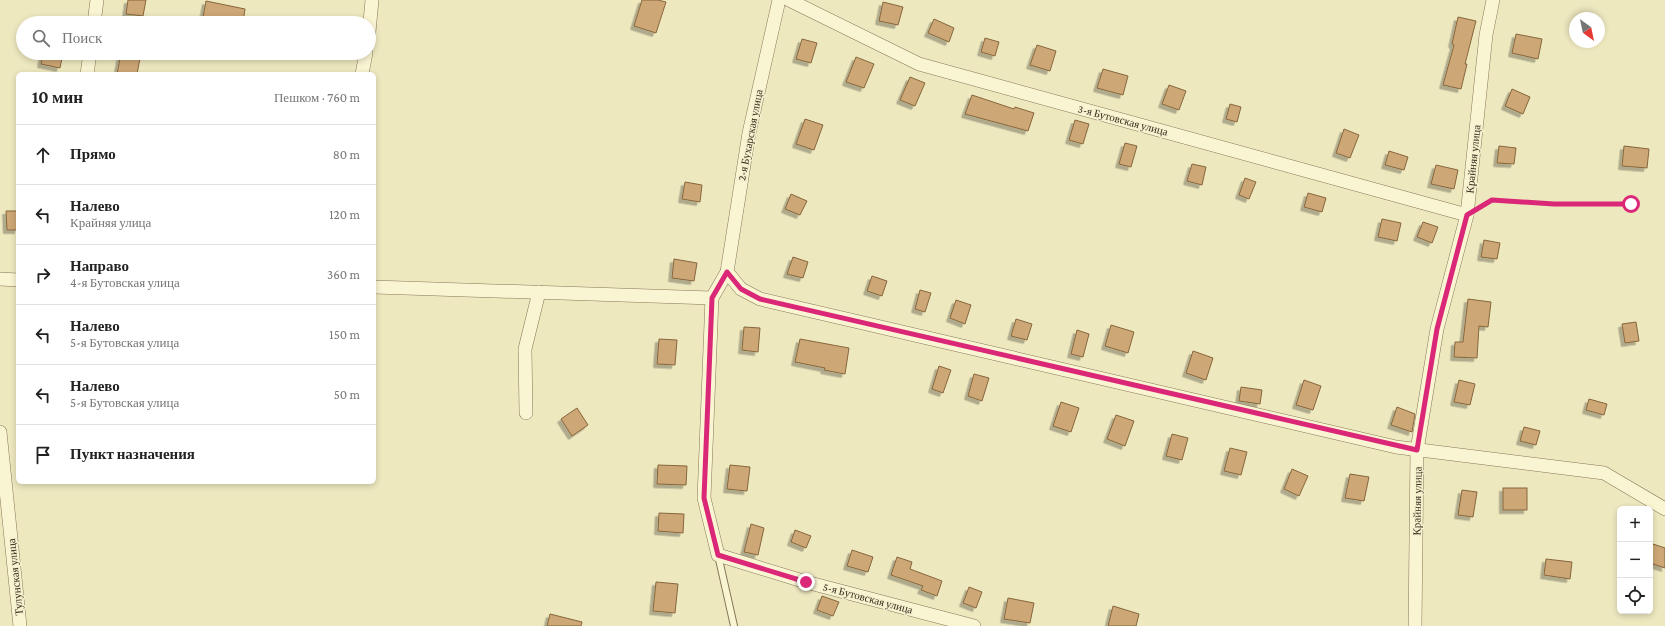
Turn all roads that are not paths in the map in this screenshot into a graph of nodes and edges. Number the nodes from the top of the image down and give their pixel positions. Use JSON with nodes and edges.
{"nodes":[{"id":1,"x":97,"y":0,"type":"edge"},
{"id":2,"x":372,"y":0,"type":"edge"},
{"id":3,"x":779,"y":0,"type":"edge"},
{"id":4,"x":789,"y":0,"type":"edge"},
{"id":5,"x":1493,"y":0,"type":"edge"},
{"id":6,"x":95,"y":16,"type":"edge"},
{"id":7,"x":370,"y":16,"type":"edge"},
{"id":8,"x":89,"y":60,"type":"edge"},
{"id":9,"x":365,"y":60,"type":"edge"},
{"id":10,"x":87,"y":72,"type":"edge"},
{"id":11,"x":362,"y":72,"type":"edge"},
{"id":12,"x":1467,"y":215,"type":"junction"},
{"id":13,"x":727,"y":272,"type":"junction"},
{"id":14,"x":0,"y":279,"type":"edge"},
{"id":15,"x":16,"y":280,"type":"edge"},
{"id":16,"x":376,"y":287,"type":"edge"},
{"id":17,"x":539,"y":292,"type":"junction"},
{"id":18,"x":712,"y":298,"type":"junction"},
{"id":19,"x":526,"y":413,"type":"dead end"},
{"id":20,"x":0,"y":432,"type":"edge"},
{"id":21,"x":1417,"y":450,"type":"junction"},
{"id":22,"x":1665,"y":509,"type":"edge"},
{"id":23,"x":718,"y":555,"type":"junction"},
{"id":24,"x":20,"y":626,"type":"edge"},
{"id":25,"x":734,"y":626,"type":"edge"},
{"id":26,"x":974,"y":626,"type":"edge"},
{"id":27,"x":1415,"y":626,"type":"edge"}],
"edges":[{"from":1,"to":6,"type":"street"},
{"from":2,"to":7,"type":"street"},
{"from":3,"to":13,"type":"street","name":"2-я Бухарская улица"},
{"from":4,"to":12,"type":"street","name":"3-я Бутовская улица"},
{"from":5,"to":12,"type":"street","name":"Крайняя улица"},
{"from":8,"to":10,"type":"street"},
{"from":9,"to":11,"type":"street"},
{"from":12,"to":21,"type":"street","name":"Крайняя улица"},
{"from":13,"to":18,"type":"street"},
{"from":13,"to":21,"type":"street"},
{"from":14,"to":15,"type":"street"},
{"from":16,"to":17,"type":"street"},
{"from":17,"to":18,"type":"street"},
{"from":17,"to":19,"type":"street"},
{"from":18,"to":23,"type":"street"},
{"from":20,"to":24,"type":"street","name":"Тулунская улица"},
{"from":21,"to":22,"type":"street"},
{"from":21,"to":27,"type":"street","name":"Крайняя улица"},
{"from":23,"to":25,"type":"lane"},
{"from":23,"to":26,"type":"street","name":"5-я Бутовская улица"}]}
